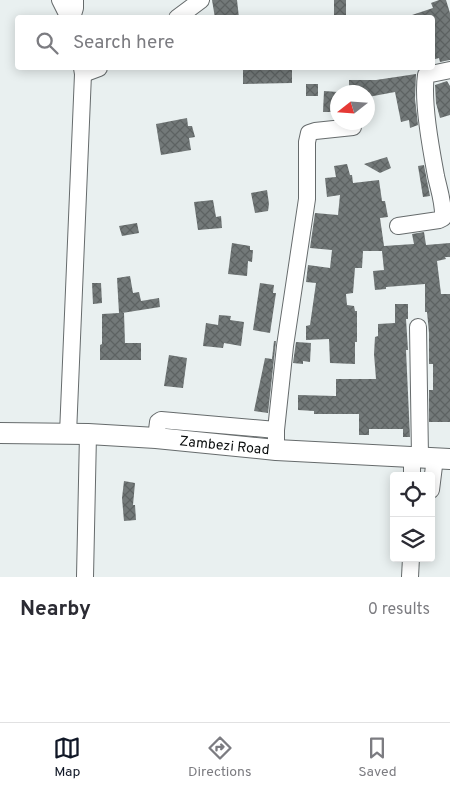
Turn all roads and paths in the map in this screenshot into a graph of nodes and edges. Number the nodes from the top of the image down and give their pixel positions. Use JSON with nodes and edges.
{"nodes":[{"id":1,"x":60,"y":0,"type":"edge"},
{"id":2,"x":75,"y":0,"type":"edge"},
{"id":3,"x":201,"y":0,"type":"edge"},
{"id":4,"x":69,"y":15,"type":"edge"},
{"id":5,"x":72,"y":15,"type":"edge"},
{"id":6,"x":181,"y":15,"type":"edge"},
{"id":7,"x":450,"y":70,"type":"edge"},
{"id":8,"x":82,"y":71,"type":"edge"},
{"id":9,"x":330,"y":129,"type":"edge"},
{"id":10,"x":398,"y":226,"type":"dead end"},
{"id":11,"x":418,"y":327,"type":"dead end"},
{"id":12,"x":276,"y":430,"type":"junction"},
{"id":13,"x":0,"y":433,"type":"edge"},
{"id":14,"x":68,"y":434,"type":"junction"},
{"id":15,"x":88,"y":434,"type":"junction"},
{"id":16,"x":156,"y":438,"type":"junction"},
{"id":17,"x":276,"y":450,"type":"junction"},
{"id":18,"x":429,"y":457,"type":"edge"},
{"id":19,"x":416,"y":472,"type":"edge"},
{"id":20,"x":430,"y":472,"type":"edge"},
{"id":21,"x":411,"y":562,"type":"edge"},
{"id":22,"x":85,"y":577,"type":"edge"},
{"id":23,"x":410,"y":577,"type":"edge"}],
"edges":[{"from":1,"to":4,"type":"street"},
{"from":2,"to":5,"type":"street"},
{"from":3,"to":6,"type":"street"},
{"from":7,"to":10,"type":"street"},
{"from":8,"to":14,"type":"street"},
{"from":9,"to":12,"type":"street"},
{"from":11,"to":18,"type":"street"},
{"from":12,"to":16,"type":"street"},
{"from":12,"to":17,"type":"street"},
{"from":13,"to":14,"type":"main road","name":"Zambezi Road"},
{"from":14,"to":15,"type":"main road","name":"Zambezi Road"},
{"from":15,"to":16,"type":"main road","name":"Zambezi Road"},
{"from":15,"to":22,"type":"street"},
{"from":16,"to":17,"type":"main road","name":"Zambezi Road"},
{"from":17,"to":18,"type":"main road","name":"Zambezi Road"},
{"from":18,"to":19,"type":"street"},
{"from":18,"to":20,"type":"street"},
{"from":21,"to":23,"type":"street"}]}
